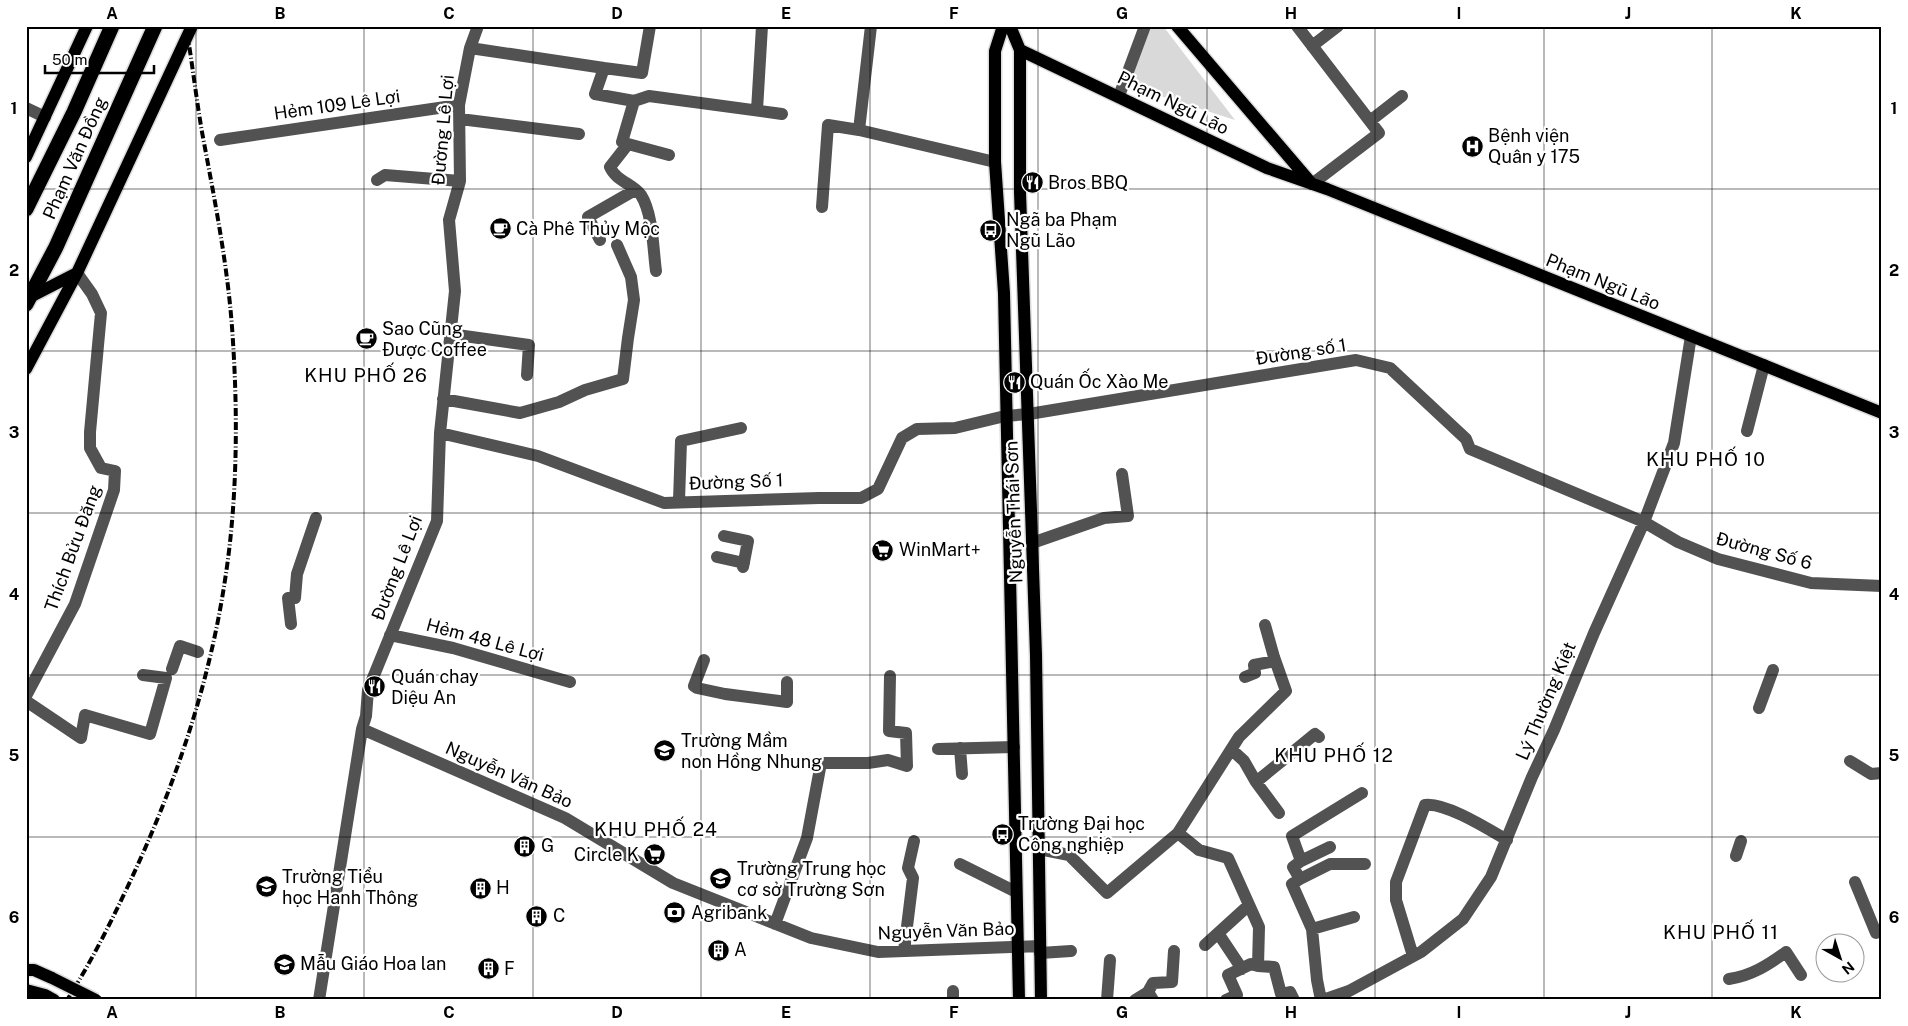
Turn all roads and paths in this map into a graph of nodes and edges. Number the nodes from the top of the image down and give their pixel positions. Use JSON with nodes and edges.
{"nodes":[{"id":1,"x":87,"y":26,"type":"edge"},
{"id":2,"x":112,"y":26,"type":"edge"},
{"id":3,"x":155,"y":26,"type":"edge"},
{"id":4,"x":192,"y":26,"type":"edge"},
{"id":5,"x":478,"y":26,"type":"edge"},
{"id":6,"x":650,"y":26,"type":"edge"},
{"id":7,"x":762,"y":26,"type":"edge"},
{"id":8,"x":871,"y":26,"type":"edge"},
{"id":9,"x":1003,"y":26,"type":"edge"},
{"id":10,"x":1010,"y":26,"type":"edge"},
{"id":11,"x":1145,"y":26,"type":"edge"},
{"id":12,"x":1177,"y":26,"type":"edge"},
{"id":13,"x":1297,"y":26,"type":"edge"},
{"id":14,"x":1338,"y":26,"type":"edge"},
{"id":15,"x":1312,"y":46,"type":"junction"},
{"id":16,"x":470,"y":48,"type":"junction"},
{"id":17,"x":1020,"y":50,"type":"junction"},
{"id":18,"x":604,"y":68,"type":"junction"},
{"id":19,"x":1119,"y":96,"type":"junction"},
{"id":20,"x":1402,"y":96,"type":"dead end"},
{"id":21,"x":634,"y":101,"type":"junction"},
{"id":22,"x":460,"y":105,"type":"junction"},
{"id":23,"x":26,"y":108,"type":"edge"},
{"id":24,"x":757,"y":110,"type":"junction"},
{"id":25,"x":782,"y":114,"type":"dead end"},
{"id":26,"x":45,"y":117,"type":"junction"},
{"id":27,"x":460,"y":119,"type":"junction"},
{"id":28,"x":1370,"y":121,"type":"junction"},
{"id":29,"x":859,"y":130,"type":"junction"},
{"id":30,"x":579,"y":134,"type":"dead end"},
{"id":31,"x":220,"y":140,"type":"dead end"},
{"id":32,"x":628,"y":144,"type":"junction"},
{"id":33,"x":669,"y":155,"type":"dead end"},
{"id":34,"x":26,"y":157,"type":"edge"},
{"id":35,"x":995,"y":162,"type":"junction"},
{"id":36,"x":377,"y":180,"type":"dead end"},
{"id":37,"x":460,"y":181,"type":"junction"},
{"id":38,"x":1312,"y":184,"type":"junction"},
{"id":39,"x":635,"y":190,"type":"junction"},
{"id":40,"x":822,"y":207,"type":"dead end"},
{"id":41,"x":26,"y":209,"type":"edge"},
{"id":42,"x":600,"y":240,"type":"dead end"},
{"id":43,"x":617,"y":245,"type":"dead end"},
{"id":44,"x":656,"y":271,"type":"dead end"},
{"id":45,"x":77,"y":273,"type":"junction"},
{"id":46,"x":28,"y":301,"type":"edge"},
{"id":47,"x":450,"y":334,"type":"junction"},
{"id":48,"x":1691,"y":336,"type":"junction"},
{"id":49,"x":1764,"y":365,"type":"junction"},
{"id":50,"x":26,"y":369,"type":"edge"},
{"id":51,"x":527,"y":375,"type":"dead end"},
{"id":52,"x":443,"y":399,"type":"junction"},
{"id":53,"x":1882,"y":413,"type":"edge"},
{"id":54,"x":1029,"y":414,"type":"junction"},
{"id":55,"x":1006,"y":416,"type":"junction"},
{"id":56,"x":742,"y":428,"type":"dead end"},
{"id":57,"x":1747,"y":431,"type":"dead end"},
{"id":58,"x":440,"y":433,"type":"junction"},
{"id":59,"x":1122,"y":474,"type":"dead end"},
{"id":60,"x":679,"y":501,"type":"junction"},
{"id":61,"x":316,"y":518,"type":"dead end"},
{"id":62,"x":1644,"y":522,"type":"junction"},
{"id":63,"x":724,"y":536,"type":"dead end"},
{"id":64,"x":1032,"y":543,"type":"junction"},
{"id":65,"x":717,"y":557,"type":"dead end"},
{"id":66,"x":1882,"y":586,"type":"edge"},
{"id":67,"x":291,"y":624,"type":"dead end"},
{"id":68,"x":1265,"y":626,"type":"dead end"},
{"id":69,"x":390,"y":635,"type":"junction"},
{"id":70,"x":198,"y":652,"type":"dead end"},
{"id":71,"x":704,"y":660,"type":"dead end"},
{"id":72,"x":1275,"y":661,"type":"junction"},
{"id":73,"x":172,"y":669,"type":"dead end"},
{"id":74,"x":1773,"y":670,"type":"dead end"},
{"id":75,"x":143,"y":675,"type":"dead end"},
{"id":76,"x":890,"y":676,"type":"dead end"},
{"id":77,"x":1245,"y":677,"type":"dead end"},
{"id":78,"x":570,"y":682,"type":"dead end"},
{"id":79,"x":787,"y":682,"type":"dead end"},
{"id":80,"x":26,"y":696,"type":"edge"},
{"id":81,"x":26,"y":701,"type":"edge"},
{"id":82,"x":1759,"y":708,"type":"dead end"},
{"id":83,"x":362,"y":729,"type":"junction"},
{"id":84,"x":1319,"y":737,"type":"dead end"},
{"id":85,"x":1014,"y":747,"type":"junction"},
{"id":86,"x":960,"y":748,"type":"junction"},
{"id":87,"x":938,"y":749,"type":"dead end"},
{"id":88,"x":1232,"y":750,"type":"junction"},
{"id":89,"x":1850,"y":761,"type":"dead end"},
{"id":90,"x":1882,"y":773,"type":"edge"},
{"id":91,"x":962,"y":774,"type":"dead end"},
{"id":92,"x":1256,"y":782,"type":"junction"},
{"id":93,"x":1362,"y":793,"type":"dead end"},
{"id":94,"x":1279,"y":813,"type":"dead end"},
{"id":95,"x":1178,"y":833,"type":"junction"},
{"id":96,"x":1507,"y":840,"type":"junction"},
{"id":97,"x":1741,"y":841,"type":"dead end"},
{"id":98,"x":914,"y":842,"type":"dead end"},
{"id":99,"x":1330,"y":847,"type":"dead end"},
{"id":100,"x":1038,"y":849,"type":"junction"},
{"id":101,"x":1736,"y":856,"type":"dead end"},
{"id":102,"x":1301,"y":860,"type":"junction"},
{"id":103,"x":960,"y":864,"type":"dead end"},
{"id":104,"x":1365,"y":864,"type":"dead end"},
{"id":105,"x":1300,"y":880,"type":"junction"},
{"id":106,"x":1855,"y":882,"type":"dead end"},
{"id":107,"x":1016,"y":892,"type":"junction"},
{"id":108,"x":1249,"y":904,"type":"junction"},
{"id":109,"x":1354,"y":917,"type":"dead end"},
{"id":110,"x":775,"y":924,"type":"junction"},
{"id":111,"x":1312,"y":930,"type":"junction"},
{"id":112,"x":1876,"y":933,"type":"dead end"},
{"id":113,"x":1218,"y":934,"type":"junction"},
{"id":114,"x":1205,"y":945,"type":"dead end"},
{"id":115,"x":1017,"y":946,"type":"junction"},
{"id":116,"x":1040,"y":949,"type":"junction"},
{"id":117,"x":904,"y":951,"type":"junction"},
{"id":118,"x":1072,"y":951,"type":"dead end"},
{"id":119,"x":1174,"y":951,"type":"dead end"},
{"id":120,"x":1413,"y":956,"type":"junction"},
{"id":121,"x":1110,"y":960,"type":"dead end"},
{"id":122,"x":1258,"y":966,"type":"junction"},
{"id":123,"x":1242,"y":969,"type":"junction"},
{"id":124,"x":26,"y":970,"type":"edge"},
{"id":125,"x":1801,"y":975,"type":"dead end"},
{"id":126,"x":1729,"y":979,"type":"dead end"},
{"id":127,"x":26,"y":990,"type":"edge"},
{"id":128,"x":1150,"y":996,"type":"edge"},
{"id":129,"x":50,"y":998,"type":"edge"},
{"id":130,"x":96,"y":1000,"type":"edge"},
{"id":131,"x":320,"y":1000,"type":"edge"},
{"id":132,"x":1019,"y":1000,"type":"edge"},
{"id":133,"x":1041,"y":1000,"type":"edge"},
{"id":134,"x":1106,"y":1000,"type":"edge"},
{"id":135,"x":1135,"y":1000,"type":"edge"},
{"id":136,"x":1226,"y":1000,"type":"edge"},
{"id":137,"x":1294,"y":1000,"type":"edge"},
{"id":138,"x":1322,"y":1000,"type":"edge"}],
"edges":[{"from":1,"to":26,"type":"main road"},
{"from":2,"to":41,"type":"highway","name":"Phạm Văn Đồng"},
{"from":3,"to":46,"type":"highway","name":"Phạm Văn Đồng"},
{"from":4,"to":45,"type":"main road"},
{"from":5,"to":16,"type":"street","name":"Đường Lê Lợi"},
{"from":6,"to":18,"type":"street"},
{"from":7,"to":24,"type":"street"},
{"from":8,"to":29,"type":"street"},
{"from":9,"to":35,"type":"main road","name":"Nguyễn Thái Sơn"},
{"from":10,"to":17,"type":"main road","name":"Nguyễn Thái Sơn"},
{"from":11,"to":19,"type":"street"},
{"from":12,"to":38,"type":"main road","name":"Phạm Ngũ Lão"},
{"from":13,"to":15,"type":"street"},
{"from":14,"to":15,"type":"street"},
{"from":15,"to":28,"type":"street"},
{"from":16,"to":18,"type":"street"},
{"from":16,"to":22,"type":"street","name":"Đường Lê Lợi"},
{"from":17,"to":19,"type":"main road","name":"Phạm Ngũ Lão"},
{"from":17,"to":54,"type":"main road","name":"Nguyễn Thái Sơn"},
{"from":18,"to":21,"type":"street"},
{"from":19,"to":38,"type":"main road","name":"Phạm Ngũ Lão"},
{"from":20,"to":28,"type":"street"},
{"from":21,"to":24,"type":"street"},
{"from":21,"to":32,"type":"street"},
{"from":22,"to":27,"type":"street","name":"Đường Lê Lợi"},
{"from":22,"to":31,"type":"street","name":"Hẻm 109 Lê Lợi"},
{"from":23,"to":26,"type":"street"},
{"from":24,"to":25,"type":"street"},
{"from":26,"to":34,"type":"main road"},
{"from":27,"to":30,"type":"street"},
{"from":27,"to":37,"type":"street","name":"Đường Lê Lợi"},
{"from":28,"to":38,"type":"street"},
{"from":29,"to":35,"type":"street"},
{"from":29,"to":40,"type":"street"},
{"from":32,"to":33,"type":"street"},
{"from":32,"to":39,"type":"street"},
{"from":35,"to":55,"type":"main road","name":"Nguyễn Thái Sơn"},
{"from":36,"to":37,"type":"street"},
{"from":37,"to":47,"type":"street","name":"Đường Lê Lợi"},
{"from":38,"to":48,"type":"main road","name":"Phạm Ngũ Lão"},
{"from":39,"to":42,"type":"street"},
{"from":39,"to":44,"type":"street"},
{"from":43,"to":52,"type":"street"},
{"from":45,"to":46,"type":"main road"},
{"from":45,"to":50,"type":"main road"},
{"from":45,"to":80,"type":"street","name":"Thích Bửu Đăng"},
{"from":47,"to":51,"type":"street"},
{"from":47,"to":52,"type":"street","name":"Đường Lê Lợi"},
{"from":48,"to":49,"type":"main road","name":"Phạm Ngũ Lão"},
{"from":48,"to":62,"type":"street","name":"Lý Thường Kiệt"},
{"from":49,"to":53,"type":"main road","name":"Phạm Ngũ Lão"},
{"from":49,"to":57,"type":"street"},
{"from":52,"to":58,"type":"street","name":"Đường Lê Lợi"},
{"from":54,"to":55,"type":"street","name":"Đường số 1"},
{"from":54,"to":62,"type":"street","name":"Đường số 1"},
{"from":54,"to":64,"type":"main road","name":"Nguyễn Thái Sơn"},
{"from":55,"to":60,"type":"street","name":"Đường Số 1"},
{"from":55,"to":85,"type":"main road","name":"Nguyễn Thái Sơn"},
{"from":56,"to":60,"type":"street"},
{"from":58,"to":60,"type":"street","name":"Đường Số 1"},
{"from":58,"to":69,"type":"street","name":"Đường Lê Lợi"},
{"from":59,"to":64,"type":"street"},
{"from":61,"to":67,"type":"street"},
{"from":62,"to":66,"type":"street","name":"Đường Số 6"},
{"from":62,"to":96,"type":"street","name":"Lý Thường Kiệt"},
{"from":63,"to":65,"type":"street"},
{"from":64,"to":100,"type":"main road","name":"Nguyễn Thái Sơn"},
{"from":68,"to":72,"type":"street"},
{"from":69,"to":78,"type":"street","name":"Hẻm 48 Lê Lợi"},
{"from":69,"to":83,"type":"street","name":"Đường Lê Lợi"},
{"from":70,"to":73,"type":"street"},
{"from":71,"to":79,"type":"street"},
{"from":72,"to":77,"type":"street"},
{"from":72,"to":88,"type":"street"},
{"from":74,"to":82,"type":"street"},
{"from":75,"to":81,"type":"street"},
{"from":76,"to":110,"type":"street"},
{"from":83,"to":110,"type":"street","name":"Nguyễn Văn Bảo"},
{"from":83,"to":131,"type":"street","name":"Đường Lê Lợi"},
{"from":84,"to":92,"type":"street"},
{"from":85,"to":86,"type":"street"},
{"from":85,"to":107,"type":"main road","name":"Nguyễn Thái Sơn"},
{"from":86,"to":87,"type":"street"},
{"from":86,"to":91,"type":"street"},
{"from":88,"to":92,"type":"street"},
{"from":88,"to":95,"type":"street"},
{"from":89,"to":90,"type":"street"},
{"from":92,"to":94,"type":"street"},
{"from":93,"to":102,"type":"street"},
{"from":95,"to":100,"type":"street"},
{"from":95,"to":108,"type":"street"},
{"from":96,"to":120,"type":"street","name":"Lý Thường Kiệt"},
{"from":96,"to":120,"type":"street"},
{"from":97,"to":101,"type":"street"},
{"from":98,"to":117,"type":"street"},
{"from":99,"to":102,"type":"street"},
{"from":100,"to":116,"type":"main road","name":"Nguyễn Thái Sơn"},
{"from":102,"to":105,"type":"street"},
{"from":103,"to":107,"type":"street"},
{"from":104,"to":105,"type":"street"},
{"from":105,"to":111,"type":"street"},
{"from":106,"to":112,"type":"street"},
{"from":107,"to":115,"type":"main road","name":"Nguyễn Thái Sơn"},
{"from":108,"to":113,"type":"street"},
{"from":108,"to":122,"type":"street"},
{"from":109,"to":111,"type":"street"},
{"from":110,"to":117,"type":"street","name":"Nguyễn Văn Bảo"},
{"from":111,"to":138,"type":"street"},
{"from":113,"to":114,"type":"street"},
{"from":113,"to":123,"type":"street"},
{"from":115,"to":116,"type":"street","name":"Nguyễn Văn Bảo"},
{"from":115,"to":117,"type":"street","name":"Nguyễn Văn Bảo"},
{"from":115,"to":132,"type":"main road","name":"Nguyễn Thái Sơn"},
{"from":116,"to":118,"type":"street","name":"Nguyễn Văn Bảo"},
{"from":116,"to":133,"type":"main road","name":"Nguyễn Thái Sơn"},
{"from":119,"to":128,"type":"street"},
{"from":120,"to":138,"type":"street","name":"Lý Thường Kiệt"},
{"from":121,"to":134,"type":"street"},
{"from":122,"to":123,"type":"street"},
{"from":122,"to":137,"type":"street"},
{"from":123,"to":136,"type":"street"},
{"from":124,"to":130,"type":"main road","bridge":true},
{"from":125,"to":126,"type":"street"},
{"from":127,"to":129,"type":"main road"},
{"from":128,"to":135,"type":"street"}]}
